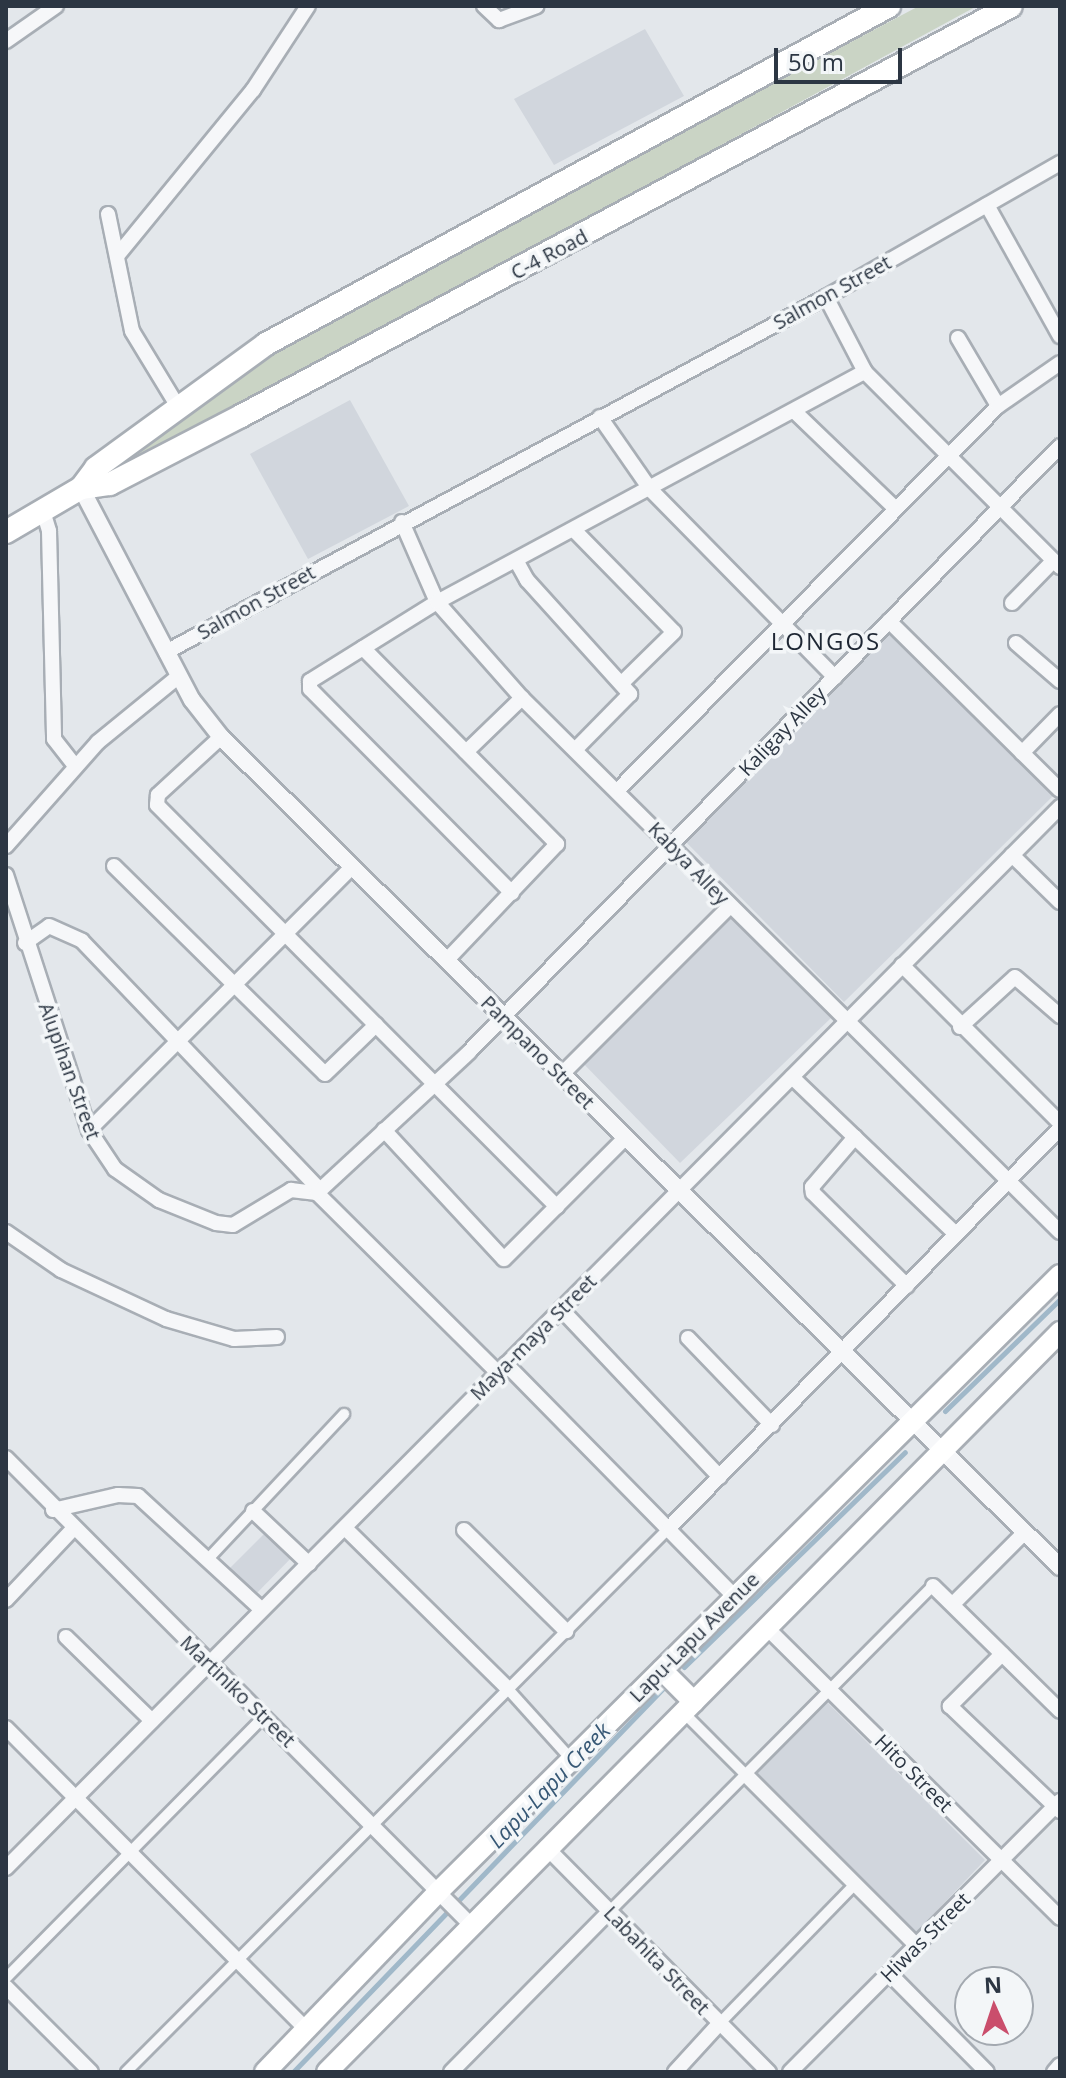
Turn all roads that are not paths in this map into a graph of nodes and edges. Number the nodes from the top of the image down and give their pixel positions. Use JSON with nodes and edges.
{"nodes":[{"id":1,"x":56,"y":6,"type":"edge"},
{"id":2,"x":308,"y":6,"type":"edge"},
{"id":3,"x":484,"y":6,"type":"edge"},
{"id":4,"x":537,"y":6,"type":"edge"},
{"id":5,"x":889,"y":6,"type":"edge"},
{"id":6,"x":1011,"y":6,"type":"edge"},
{"id":7,"x":6,"y":41,"type":"edge"},
{"id":8,"x":1060,"y":163,"type":"edge"},
{"id":9,"x":987,"y":205,"type":"junction"},
{"id":10,"x":108,"y":214,"type":"dead end"},
{"id":11,"x":117,"y":256,"type":"junction"},
{"id":12,"x":826,"y":297,"type":"junction"},
{"id":13,"x":1060,"y":336,"type":"edge"},
{"id":14,"x":958,"y":338,"type":"dead end"},
{"id":15,"x":1060,"y":363,"type":"edge"},
{"id":16,"x":865,"y":372,"type":"junction"},
{"id":17,"x":177,"y":405,"type":"junction"},
{"id":18,"x":998,"y":406,"type":"junction"},
{"id":19,"x":794,"y":411,"type":"junction"},
{"id":20,"x":600,"y":417,"type":"junction"},
{"id":21,"x":1060,"y":446,"type":"edge"},
{"id":22,"x":948,"y":455,"type":"junction"},
{"id":23,"x":81,"y":488,"type":"junction"},
{"id":24,"x":650,"y":489,"type":"junction"},
{"id":25,"x":1000,"y":507,"type":"junction"},
{"id":26,"x":896,"y":509,"type":"junction"},
{"id":27,"x":43,"y":511,"type":"junction"},
{"id":28,"x":402,"y":522,"type":"junction"},
{"id":29,"x":575,"y":531,"type":"junction"},
{"id":30,"x":6,"y":532,"type":"edge"},
{"id":31,"x":517,"y":562,"type":"junction"},
{"id":32,"x":1057,"y":564,"type":"edge"},
{"id":33,"x":437,"y":602,"type":"junction"},
{"id":34,"x":1012,"y":603,"type":"dead end"},
{"id":35,"x":889,"y":621,"type":"junction"},
{"id":36,"x":783,"y":624,"type":"junction"},
{"id":37,"x":1016,"y":643,"type":"dead end"},
{"id":38,"x":363,"y":648,"type":"junction"},
{"id":39,"x":166,"y":652,"type":"junction"},
{"id":40,"x":179,"y":676,"type":"junction"},
{"id":41,"x":835,"y":677,"type":"junction"},
{"id":42,"x":1060,"y":681,"type":"edge"},
{"id":43,"x":621,"y":684,"type":"junction"},
{"id":44,"x":522,"y":698,"type":"junction"},
{"id":45,"x":1060,"y":714,"type":"edge"},
{"id":46,"x":221,"y":737,"type":"junction"},
{"id":47,"x":577,"y":748,"type":"junction"},
{"id":48,"x":466,"y":752,"type":"junction"},
{"id":49,"x":1022,"y":753,"type":"junction"},
{"id":50,"x":75,"y":766,"type":"junction"},
{"id":51,"x":618,"y":790,"type":"junction"},
{"id":52,"x":1060,"y":790,"type":"edge"},
{"id":53,"x":1060,"y":807,"type":"edge"},
{"id":54,"x":671,"y":845,"type":"junction"},
{"id":55,"x":6,"y":846,"type":"edge"},
{"id":56,"x":1012,"y":855,"type":"junction"},
{"id":57,"x":114,"y":866,"type":"dead end"},
{"id":58,"x":350,"y":869,"type":"junction"},
{"id":59,"x":6,"y":875,"type":"edge"},
{"id":60,"x":512,"y":893,"type":"junction"},
{"id":61,"x":1060,"y":902,"type":"edge"},
{"id":62,"x":730,"y":906,"type":"junction"},
{"id":63,"x":285,"y":934,"type":"junction"},
{"id":64,"x":25,"y":943,"type":"junction"},
{"id":65,"x":446,"y":961,"type":"junction"},
{"id":66,"x":902,"y":965,"type":"junction"},
{"id":67,"x":235,"y":981,"type":"junction"},
{"id":68,"x":504,"y":1016,"type":"junction"},
{"id":69,"x":1060,"y":1016,"type":"edge"},
{"id":70,"x":846,"y":1023,"type":"junction"},
{"id":71,"x":376,"y":1025,"type":"junction"},
{"id":72,"x":960,"y":1027,"type":"junction"},
{"id":73,"x":179,"y":1040,"type":"junction"},
{"id":74,"x":562,"y":1074,"type":"junction"},
{"id":75,"x":792,"y":1077,"type":"junction"},
{"id":76,"x":434,"y":1082,"type":"junction"},
{"id":77,"x":1060,"y":1126,"type":"edge"},
{"id":78,"x":89,"y":1130,"type":"junction"},
{"id":79,"x":384,"y":1130,"type":"junction"},
{"id":80,"x":855,"y":1137,"type":"junction"},
{"id":81,"x":624,"y":1139,"type":"junction"},
{"id":82,"x":1006,"y":1182,"type":"junction"},
{"id":83,"x":319,"y":1191,"type":"junction"},
{"id":84,"x":677,"y":1192,"type":"junction"},
{"id":85,"x":557,"y":1207,"type":"junction"},
{"id":86,"x":6,"y":1232,"type":"edge"},
{"id":87,"x":1060,"y":1232,"type":"edge"},
{"id":88,"x":956,"y":1234,"type":"junction"},
{"id":89,"x":1060,"y":1275,"type":"edge"},
{"id":90,"x":907,"y":1286,"type":"junction"},
{"id":91,"x":561,"y":1309,"type":"junction"},
{"id":92,"x":1060,"y":1332,"type":"edge"},
{"id":93,"x":277,"y":1337,"type":"dead end"},
{"id":94,"x":688,"y":1338,"type":"dead end"},
{"id":95,"x":841,"y":1356,"type":"junction"},
{"id":96,"x":502,"y":1369,"type":"junction"},
{"id":97,"x":344,"y":1414,"type":"dead end"},
{"id":98,"x":911,"y":1422,"type":"junction"},
{"id":99,"x":772,"y":1425,"type":"junction"},
{"id":100,"x":942,"y":1449,"type":"junction"},
{"id":101,"x":6,"y":1458,"type":"edge"},
{"id":102,"x":720,"y":1477,"type":"junction"},
{"id":103,"x":53,"y":1510,"type":"junction"},
{"id":104,"x":253,"y":1511,"type":"junction"},
{"id":105,"x":670,"y":1527,"type":"junction"},
{"id":106,"x":345,"y":1528,"type":"junction"},
{"id":107,"x":73,"y":1529,"type":"junction"},
{"id":108,"x":464,"y":1530,"type":"dead end"},
{"id":109,"x":1025,"y":1532,"type":"junction"},
{"id":110,"x":208,"y":1559,"type":"junction"},
{"id":111,"x":309,"y":1564,"type":"junction"},
{"id":112,"x":1060,"y":1567,"type":"edge"},
{"id":113,"x":933,"y":1586,"type":"joint"},
{"id":114,"x":735,"y":1597,"type":"junction"},
{"id":115,"x":6,"y":1600,"type":"edge"},
{"id":116,"x":953,"y":1604,"type":"junction"},
{"id":117,"x":262,"y":1610,"type":"junction"},
{"id":118,"x":767,"y":1628,"type":"junction"},
{"id":119,"x":566,"y":1631,"type":"junction"},
{"id":120,"x":66,"y":1637,"type":"dead end"},
{"id":121,"x":1002,"y":1654,"type":"junction"},
{"id":122,"x":210,"y":1662,"type":"junction"},
{"id":123,"x":662,"y":1670,"type":"junction"},
{"id":124,"x":508,"y":1689,"type":"junction"},
{"id":125,"x":831,"y":1691,"type":"junction"},
{"id":126,"x":689,"y":1707,"type":"junction"},
{"id":127,"x":1060,"y":1711,"type":"edge"},
{"id":128,"x":265,"y":1715,"type":"junction"},
{"id":129,"x":152,"y":1721,"type":"junction"},
{"id":130,"x":6,"y":1728,"type":"edge"},
{"id":131,"x":572,"y":1760,"type":"junction"},
{"id":132,"x":746,"y":1775,"type":"junction"},
{"id":133,"x":76,"y":1798,"type":"junction"},
{"id":134,"x":1058,"y":1806,"type":"edge"},
{"id":135,"x":373,"y":1824,"type":"junction"},
{"id":136,"x":546,"y":1847,"type":"junction"},
{"id":137,"x":130,"y":1852,"type":"junction"},
{"id":138,"x":1002,"y":1860,"type":"junction"},
{"id":139,"x":6,"y":1868,"type":"edge"},
{"id":140,"x":855,"y":1884,"type":"junction"},
{"id":141,"x":455,"y":1908,"type":"junction"},
{"id":142,"x":610,"y":1911,"type":"junction"},
{"id":143,"x":1060,"y":1918,"type":"edge"},
{"id":144,"x":916,"y":1945,"type":"junction"},
{"id":145,"x":239,"y":1958,"type":"junction"},
{"id":146,"x":889,"y":1973,"type":"junction"},
{"id":147,"x":6,"y":1978,"type":"edge"},
{"id":148,"x":6,"y":1987,"type":"edge"},
{"id":149,"x":719,"y":2024,"type":"junction"},
{"id":150,"x":306,"y":2029,"type":"junction"},
{"id":151,"x":1060,"y":2065,"type":"edge"},
{"id":152,"x":91,"y":2072,"type":"edge"},
{"id":153,"x":126,"y":2072,"type":"edge"},
{"id":154,"x":265,"y":2072,"type":"edge"},
{"id":155,"x":327,"y":2072,"type":"edge"},
{"id":156,"x":451,"y":2072,"type":"edge"},
{"id":157,"x":675,"y":2072,"type":"edge"},
{"id":158,"x":769,"y":2072,"type":"edge"},
{"id":159,"x":790,"y":2072,"type":"edge"},
{"id":160,"x":987,"y":2072,"type":"edge"},
{"id":161,"x":1054,"y":2072,"type":"edge"}],
"edges":[{"from":1,"to":7,"type":"street"},
{"from":2,"to":11,"type":"street"},
{"from":3,"to":4,"type":"street"},
{"from":5,"to":17,"type":"highway","name":"C-4 Road"},
{"from":6,"to":23,"type":"highway","name":"C-4 Road"},
{"from":8,"to":9,"type":"street","name":"Salmon Street"},
{"from":9,"to":12,"type":"street","name":"Salmon Street"},
{"from":9,"to":13,"type":"street"},
{"from":10,"to":11,"type":"street"},
{"from":11,"to":17,"type":"street"},
{"from":12,"to":16,"type":"street"},
{"from":12,"to":20,"type":"street","name":"Salmon Street"},
{"from":14,"to":18,"type":"street"},
{"from":15,"to":18,"type":"street"},
{"from":16,"to":19,"type":"street"},
{"from":16,"to":22,"type":"street"},
{"from":17,"to":23,"type":"highway","name":"C-4 Road"},
{"from":18,"to":22,"type":"street"},
{"from":19,"to":24,"type":"street"},
{"from":19,"to":26,"type":"street"},
{"from":20,"to":24,"type":"street"},
{"from":20,"to":28,"type":"street","name":"Salmon Street"},
{"from":21,"to":25,"type":"street","name":"Kaligay Alley"},
{"from":22,"to":25,"type":"street"},
{"from":22,"to":26,"type":"street"},
{"from":23,"to":27,"type":"highway","name":"C-4 Road"},
{"from":23,"to":39,"type":"street","name":"Pampano Street"},
{"from":24,"to":29,"type":"street"},
{"from":24,"to":36,"type":"street"},
{"from":25,"to":32,"type":"street"},
{"from":25,"to":35,"type":"street","name":"Kaligay Alley"},
{"from":26,"to":36,"type":"street"},
{"from":27,"to":30,"type":"highway","name":"C-4 Road"},
{"from":27,"to":50,"type":"street"},
{"from":28,"to":33,"type":"street","name":"Kabya Alley"},
{"from":28,"to":39,"type":"street","name":"Salmon Street"},
{"from":29,"to":31,"type":"street"},
{"from":29,"to":43,"type":"street"},
{"from":31,"to":33,"type":"street"},
{"from":31,"to":43,"type":"street"},
{"from":32,"to":34,"type":"street"},
{"from":33,"to":38,"type":"street"},
{"from":33,"to":44,"type":"street","name":"Kabya Alley"},
{"from":35,"to":41,"type":"street","name":"Kaligay Alley"},
{"from":35,"to":49,"type":"street"},
{"from":36,"to":41,"type":"street"},
{"from":36,"to":51,"type":"street"},
{"from":37,"to":42,"type":"street"},
{"from":38,"to":48,"type":"street"},
{"from":38,"to":60,"type":"street"},
{"from":39,"to":40,"type":"street","name":"Pampano Street"},
{"from":40,"to":46,"type":"street","name":"Pampano Street"},
{"from":40,"to":50,"type":"street"},
{"from":41,"to":54,"type":"street","name":"Kaligay Alley"},
{"from":43,"to":47,"type":"street"},
{"from":44,"to":47,"type":"street","name":"Kabya Alley"},
{"from":44,"to":48,"type":"street"},
{"from":45,"to":49,"type":"street"},
{"from":46,"to":58,"type":"street","name":"Pampano Street"},
{"from":46,"to":63,"type":"street"},
{"from":47,"to":51,"type":"street","name":"Kabya Alley"},
{"from":48,"to":60,"type":"street"},
{"from":49,"to":52,"type":"street"},
{"from":50,"to":55,"type":"street"},
{"from":51,"to":54,"type":"street","name":"Kabya Alley"},
{"from":53,"to":56,"type":"street","name":"Maya-maya Street"},
{"from":54,"to":62,"type":"street","name":"Kabya Alley"},
{"from":54,"to":68,"type":"street","name":"Kaligay Alley"},
{"from":56,"to":61,"type":"street"},
{"from":56,"to":66,"type":"street","name":"Maya-maya Street"},
{"from":57,"to":67,"type":"street"},
{"from":58,"to":63,"type":"street"},
{"from":58,"to":65,"type":"street","name":"Pampano Street"},
{"from":59,"to":64,"type":"street","name":"Alupihan Street"},
{"from":60,"to":65,"type":"street"},
{"from":62,"to":70,"type":"street","name":"Kabya Alley"},
{"from":62,"to":74,"type":"street"},
{"from":63,"to":67,"type":"street"},
{"from":63,"to":71,"type":"street"},
{"from":64,"to":73,"type":"street"},
{"from":64,"to":78,"type":"street","name":"Alupihan Street"},
{"from":65,"to":68,"type":"street","name":"Pampano Street"},
{"from":66,"to":70,"type":"street","name":"Maya-maya Street"},
{"from":66,"to":72,"type":"street"},
{"from":67,"to":71,"type":"street"},
{"from":67,"to":73,"type":"street"},
{"from":68,"to":74,"type":"street","name":"Pampano Street"},
{"from":68,"to":76,"type":"street","name":"Kaligay Alley"},
{"from":69,"to":72,"type":"street"},
{"from":70,"to":75,"type":"street","name":"Maya-maya Street"},
{"from":70,"to":82,"type":"street","name":"Kabya Alley"},
{"from":71,"to":76,"type":"street"},
{"from":72,"to":77,"type":"street"},
{"from":73,"to":78,"type":"street"},
{"from":73,"to":83,"type":"street"},
{"from":74,"to":81,"type":"street","name":"Pampano Street"},
{"from":75,"to":80,"type":"street"},
{"from":75,"to":84,"type":"street","name":"Maya-maya Street"},
{"from":76,"to":79,"type":"street","name":"Kaligay Alley"},
{"from":76,"to":85,"type":"street"},
{"from":77,"to":82,"type":"street"},
{"from":78,"to":83,"type":"street","name":"Alupihan Street"},
{"from":79,"to":83,"type":"street","name":"Kaligay Alley"},
{"from":79,"to":85,"type":"street"},
{"from":80,"to":88,"type":"street"},
{"from":80,"to":90,"type":"street"},
{"from":81,"to":84,"type":"street","name":"Pampano Street"},
{"from":81,"to":85,"type":"street"},
{"from":82,"to":87,"type":"street","name":"Kabya Alley"},
{"from":82,"to":88,"type":"street"},
{"from":83,"to":96,"type":"street"},
{"from":84,"to":91,"type":"street","name":"Maya-maya Street"},
{"from":84,"to":95,"type":"street","name":"Pampano Street"},
{"from":86,"to":93,"type":"street"},
{"from":88,"to":90,"type":"street"},
{"from":89,"to":98,"type":"main road","name":"Lapu-Lapu Avenue"},
{"from":90,"to":95,"type":"street"},
{"from":91,"to":96,"type":"street","name":"Maya-maya Street"},
{"from":91,"to":102,"type":"street"},
{"from":92,"to":100,"type":"main road","name":"Lapu-Lapu Avenue"},
{"from":94,"to":99,"type":"street"},
{"from":95,"to":98,"type":"street","name":"Pampano Street"},
{"from":95,"to":99,"type":"street"},
{"from":96,"to":105,"type":"street"},
{"from":96,"to":106,"type":"street","name":"Maya-maya Street"},
{"from":97,"to":104,"type":"street"},
{"from":98,"to":100,"type":"street","name":"Pampano Street"},
{"from":98,"to":114,"type":"main road","name":"Lapu-Lapu Avenue"},
{"from":99,"to":102,"type":"street"},
{"from":100,"to":109,"type":"street","name":"Pampano Street"},
{"from":100,"to":118,"type":"main road","name":"Lapu-Lapu Avenue"},
{"from":101,"to":103,"type":"street","name":"Martiniko Street"},
{"from":102,"to":105,"type":"street"},
{"from":103,"to":107,"type":"street","name":"Martiniko Street"},
{"from":103,"to":110,"type":"street"},
{"from":104,"to":110,"type":"street"},
{"from":104,"to":111,"type":"street"},
{"from":105,"to":114,"type":"street"},
{"from":105,"to":119,"type":"street"},
{"from":106,"to":111,"type":"street","name":"Maya-maya Street"},
{"from":106,"to":124,"type":"street"},
{"from":107,"to":115,"type":"street"},
{"from":107,"to":122,"type":"street","name":"Martiniko Street"},
{"from":108,"to":119,"type":"street"},
{"from":109,"to":112,"type":"street","name":"Pampano Street"},
{"from":109,"to":116,"type":"street"},
{"from":110,"to":117,"type":"street"},
{"from":111,"to":117,"type":"street","name":"Maya-maya Street"},
{"from":113,"to":116,"type":"street"},
{"from":113,"to":125,"type":"street"},
{"from":114,"to":123,"type":"main road","name":"Lapu-Lapu Avenue"},
{"from":116,"to":121,"type":"street"},
{"from":117,"to":122,"type":"street","name":"Maya-maya Street"},
{"from":118,"to":125,"type":"street","name":"Hito Street"},
{"from":118,"to":126,"type":"main road","name":"Lapu-Lapu Avenue"},
{"from":119,"to":124,"type":"street"},
{"from":120,"to":129,"type":"street"},
{"from":121,"to":127,"type":"street"},
{"from":121,"to":134,"type":"street"},
{"from":122,"to":128,"type":"street","name":"Martiniko Street"},
{"from":122,"to":129,"type":"street","name":"Maya-maya Street"},
{"from":123,"to":126,"type":"main road"},
{"from":123,"to":131,"type":"main road","name":"Lapu-Lapu Avenue"},
{"from":124,"to":131,"type":"street"},
{"from":124,"to":135,"type":"street"},
{"from":125,"to":132,"type":"street"},
{"from":125,"to":138,"type":"street","name":"Hito Street"},
{"from":126,"to":132,"type":"street"},
{"from":126,"to":136,"type":"main road","name":"Lapu-Lapu Avenue"},
{"from":128,"to":135,"type":"street","name":"Martiniko Street"},
{"from":128,"to":137,"type":"street"},
{"from":129,"to":133,"type":"street","name":"Maya-maya Street"},
{"from":130,"to":133,"type":"street"},
{"from":131,"to":141,"type":"main road","name":"Lapu-Lapu Avenue"},
{"from":132,"to":140,"type":"street"},
{"from":132,"to":142,"type":"street"},
{"from":133,"to":137,"type":"street"},
{"from":133,"to":139,"type":"street","name":"Maya-maya Street"},
{"from":134,"to":138,"type":"street","name":"Hiwas Street"},
{"from":135,"to":141,"type":"street","name":"Martiniko Street"},
{"from":135,"to":145,"type":"street"},
{"from":136,"to":141,"type":"main road","name":"Lapu-Lapu Avenue"},
{"from":136,"to":142,"type":"street","name":"Labahita Street"},
{"from":137,"to":145,"type":"street"},
{"from":137,"to":147,"type":"street"},
{"from":138,"to":143,"type":"street","name":"Hito Street"},
{"from":138,"to":144,"type":"street","name":"Hiwas Street"},
{"from":140,"to":144,"type":"street"},
{"from":140,"to":149,"type":"street"},
{"from":141,"to":150,"type":"main road","name":"Lapu-Lapu Avenue"},
{"from":141,"to":155,"type":"main road","name":"Lapu-Lapu Avenue"},
{"from":142,"to":149,"type":"street","name":"Labahita Street"},
{"from":142,"to":156,"type":"street"},
{"from":144,"to":146,"type":"street","name":"Hiwas Street"},
{"from":145,"to":150,"type":"street"},
{"from":145,"to":153,"type":"street"},
{"from":146,"to":159,"type":"street","name":"Hiwas Street"},
{"from":146,"to":160,"type":"street"},
{"from":148,"to":152,"type":"street"},
{"from":149,"to":157,"type":"street"},
{"from":149,"to":158,"type":"street","name":"Labahita Street"},
{"from":150,"to":154,"type":"main road","name":"Lapu-Lapu Avenue"},
{"from":151,"to":161,"type":"street"}]}
